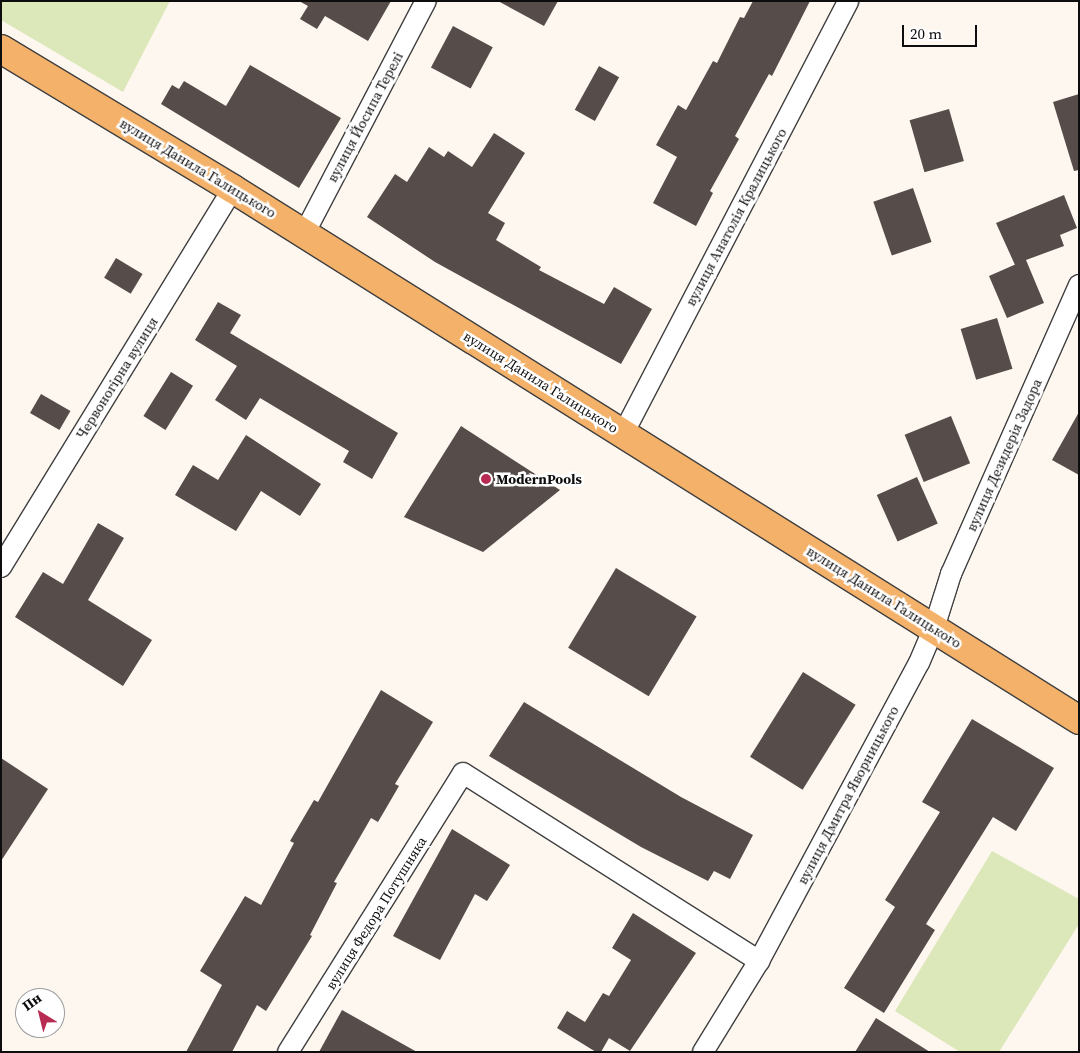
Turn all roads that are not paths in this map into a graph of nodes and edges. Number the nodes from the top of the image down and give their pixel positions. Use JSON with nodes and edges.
{"nodes":[{"id":1,"x":426,"y":1,"type":"edge"},
{"id":2,"x":848,"y":1,"type":"edge"},
{"id":3,"x":1,"y":49,"type":"edge"},
{"id":4,"x":233,"y":189,"type":"junction"},
{"id":5,"x":304,"y":234,"type":"junction"},
{"id":6,"x":1079,"y":285,"type":"edge"},
{"id":7,"x":623,"y":434,"type":"junction"},
{"id":8,"x":1,"y":567,"type":"edge"},
{"id":9,"x":934,"y":628,"type":"junction"},
{"id":10,"x":1079,"y":720,"type":"edge"},
{"id":11,"x":759,"y":961,"type":"junction"},
{"id":12,"x":288,"y":1052,"type":"edge"},
{"id":13,"x":702,"y":1052,"type":"edge"}],
"edges":[{"from":1,"to":5,"type":"street","name":"вулиця Йосипа Терелі"},
{"from":2,"to":7,"type":"street","name":"вулиця Анатолія Кралицького"},
{"from":3,"to":4,"type":"main road","name":"вулиця Данила Галицького"},
{"from":4,"to":5,"type":"main road","name":"вулиця Данила Галицького"},
{"from":4,"to":8,"type":"street","name":"Червоногірна вулиця"},
{"from":5,"to":7,"type":"main road","name":"вулиця Данила Галицького"},
{"from":6,"to":9,"type":"street","name":"вулиця Дезидерія Задора"},
{"from":7,"to":9,"type":"main road","name":"вулиця Данила Галицького"},
{"from":9,"to":10,"type":"main road","name":"вулиця Данила Галицького"},
{"from":9,"to":11,"type":"street","name":"вулиця Дмитра Яворницького"},
{"from":11,"to":12,"type":"street","name":"вулиця Федора Потушняка"},
{"from":11,"to":13,"type":"street","name":"вулиця Дмитра Яворницького"}]}
